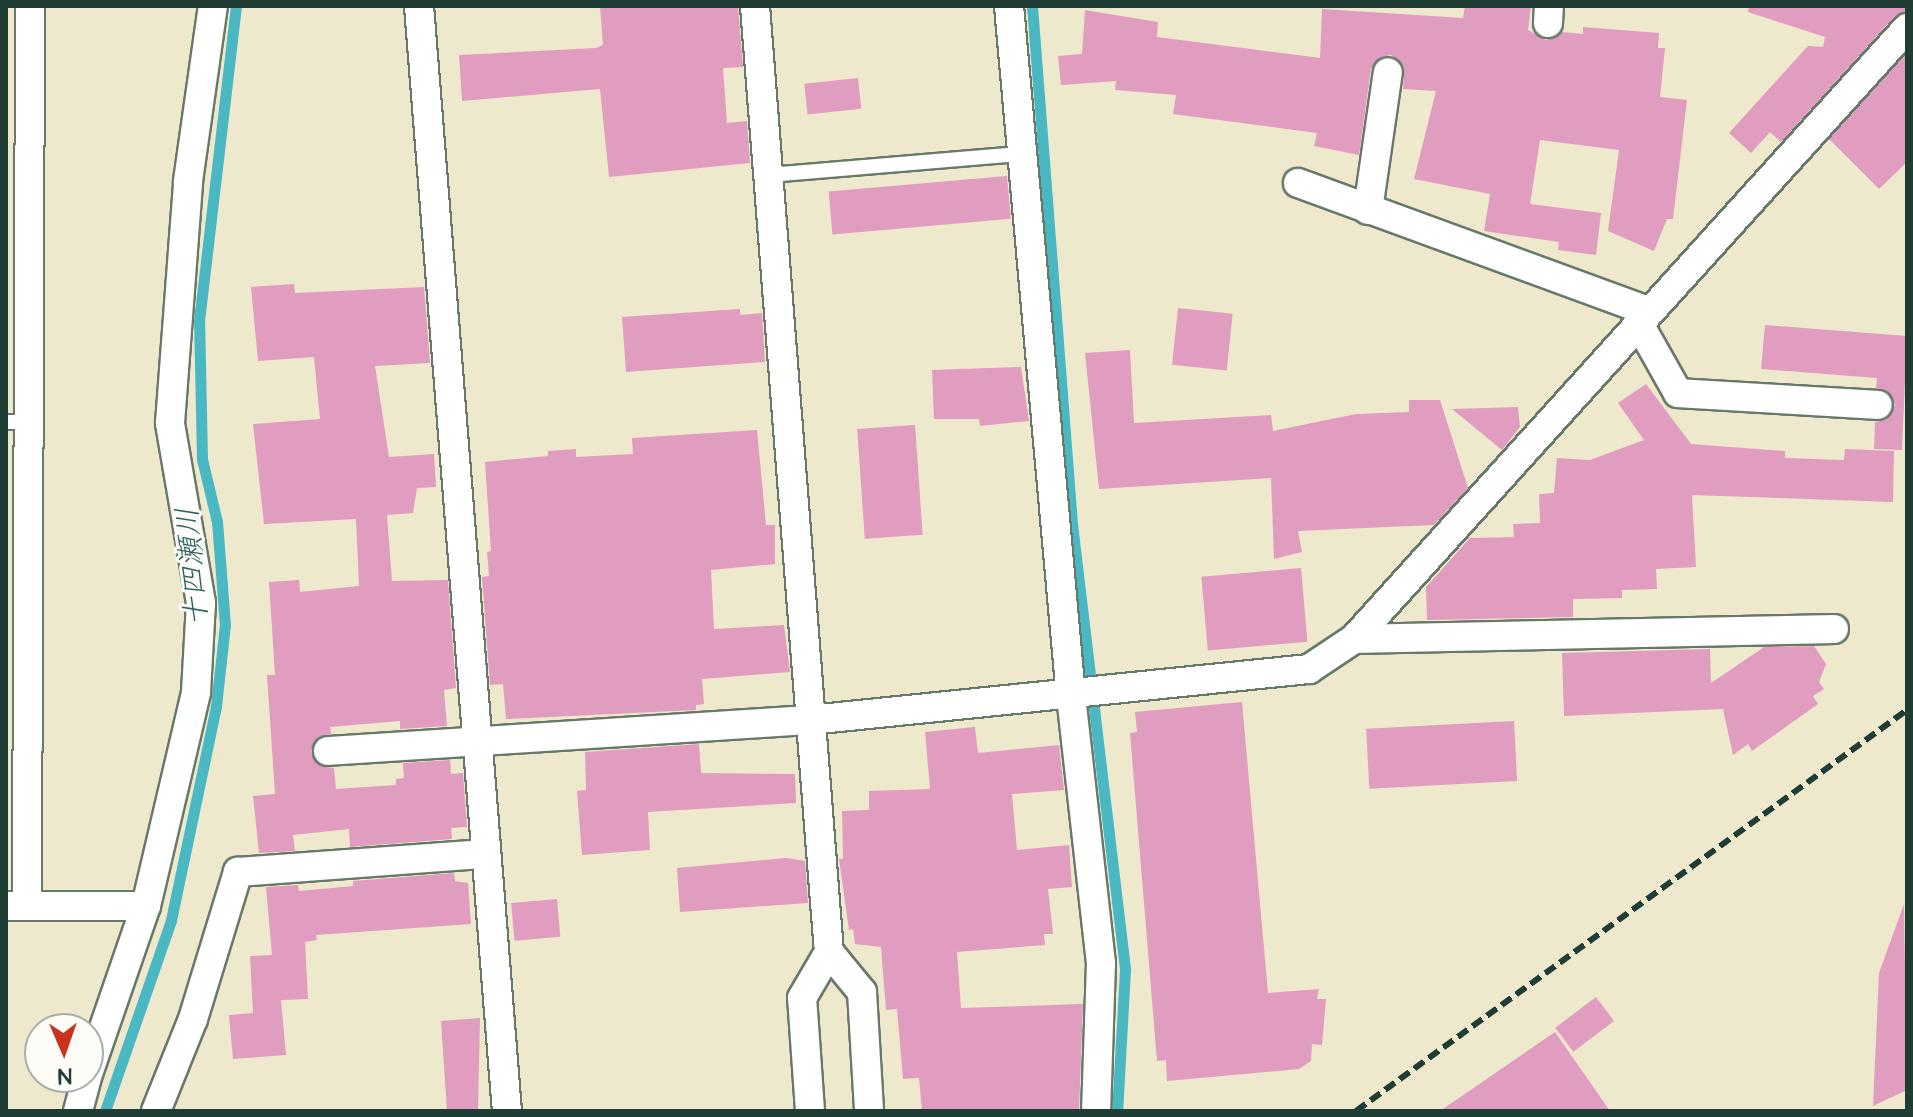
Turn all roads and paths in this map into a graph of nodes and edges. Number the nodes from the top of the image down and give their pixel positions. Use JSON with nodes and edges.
{"nodes":[{"id":1,"x":30,"y":6,"type":"edge"},
{"id":2,"x":213,"y":6,"type":"edge"},
{"id":3,"x":419,"y":6,"type":"edge"},
{"id":4,"x":755,"y":6,"type":"edge"},
{"id":5,"x":1009,"y":6,"type":"edge"},
{"id":6,"x":1907,"y":28,"type":"edge"},
{"id":7,"x":1388,"y":72,"type":"dead end"},
{"id":8,"x":1021,"y":154,"type":"junction"},
{"id":9,"x":770,"y":175,"type":"junction"},
{"id":10,"x":1298,"y":183,"type":"dead end"},
{"id":11,"x":1368,"y":210,"type":"junction"},
{"id":12,"x":1643,"y":317,"type":"junction"},
{"id":13,"x":1878,"y":405,"type":"dead end"},
{"id":14,"x":18,"y":422,"type":"edge"},
{"id":15,"x":1834,"y":629,"type":"dead end"},
{"id":16,"x":1354,"y":639,"type":"junction"},
{"id":17,"x":1071,"y":696,"type":"junction"},
{"id":18,"x":810,"y":720,"type":"junction"},
{"id":19,"x":475,"y":740,"type":"junction"},
{"id":20,"x":328,"y":751,"type":"dead end"},
{"id":21,"x":484,"y":854,"type":"junction"},
{"id":22,"x":17,"y":906,"type":"edge"},
{"id":23,"x":146,"y":906,"type":"junction"},
{"id":24,"x":829,"y":952,"type":"junction"},
{"id":25,"x":104,"y":1029,"type":"edge"},
{"id":26,"x":156,"y":1111,"type":"edge"},
{"id":27,"x":507,"y":1111,"type":"edge"},
{"id":28,"x":810,"y":1111,"type":"edge"},
{"id":29,"x":869,"y":1111,"type":"edge"},
{"id":30,"x":1096,"y":1111,"type":"edge"}],
"edges":[{"from":1,"to":14,"type":"street"},
{"from":2,"to":23,"type":"street"},
{"from":3,"to":19,"type":"street"},
{"from":4,"to":9,"type":"street"},
{"from":5,"to":8,"type":"street"},
{"from":6,"to":12,"type":"street"},
{"from":7,"to":11,"type":"street"},
{"from":8,"to":9,"type":"lane"},
{"from":8,"to":17,"type":"street"},
{"from":9,"to":18,"type":"street"},
{"from":10,"to":11,"type":"street"},
{"from":11,"to":12,"type":"street"},
{"from":12,"to":13,"type":"street"},
{"from":12,"to":16,"type":"street"},
{"from":14,"to":22,"type":"street"},
{"from":15,"to":16,"type":"street"},
{"from":16,"to":17,"type":"street"},
{"from":17,"to":18,"type":"street"},
{"from":17,"to":30,"type":"street"},
{"from":18,"to":19,"type":"street"},
{"from":18,"to":24,"type":"street"},
{"from":19,"to":20,"type":"street"},
{"from":19,"to":21,"type":"street"},
{"from":21,"to":26,"type":"street"},
{"from":21,"to":27,"type":"street"},
{"from":22,"to":23,"type":"street"},
{"from":23,"to":25,"type":"street"},
{"from":24,"to":28,"type":"street"},
{"from":24,"to":29,"type":"street"}]}
